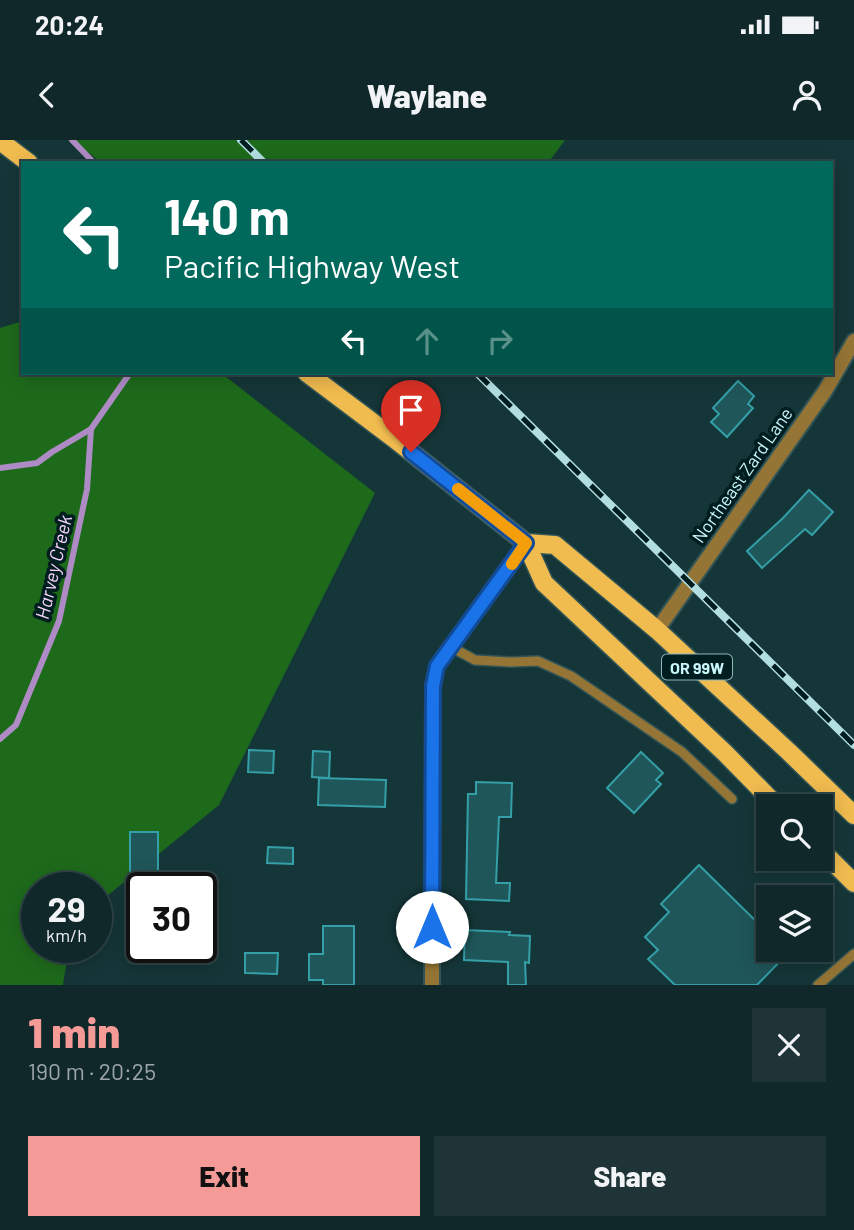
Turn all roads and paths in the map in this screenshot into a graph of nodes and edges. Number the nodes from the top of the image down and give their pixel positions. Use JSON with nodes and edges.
{"nodes":[{"id":1,"x":0,"y":141,"type":"edge"},
{"id":2,"x":26,"y":161,"type":"edge"},
{"id":3,"x":854,"y":341,"type":"edge"},
{"id":4,"x":310,"y":375,"type":"edge"},
{"id":5,"x":526,"y":543,"type":"junction"},
{"id":6,"x":657,"y":630,"type":"junction"},
{"id":7,"x":451,"y":647,"type":"junction"},
{"id":8,"x":765,"y":794,"type":"edge"},
{"id":9,"x":732,"y":799,"type":"dead end"},
{"id":10,"x":854,"y":815,"type":"edge"},
{"id":11,"x":833,"y":862,"type":"edge"},
{"id":12,"x":854,"y":883,"type":"edge"},
{"id":13,"x":854,"y":954,"type":"edge"},
{"id":14,"x":432,"y":985,"type":"edge"},
{"id":15,"x":818,"y":985,"type":"edge"}],
"edges":[{"from":1,"to":2,"type":"main road"},
{"from":3,"to":6,"type":"street","name":"Northeast Zard Lane"},
{"from":4,"to":5,"type":"main road","number":"OR 99W"},
{"from":5,"to":6,"type":"main road","number":"OR 99W"},
{"from":5,"to":7,"type":"street"},
{"from":5,"to":8,"type":"main road","number":"OR 99W"},
{"from":6,"to":10,"type":"main road","number":"OR 99W"},
{"from":7,"to":9,"type":"lane"},
{"from":7,"to":14,"type":"street"},
{"from":11,"to":12,"type":"main road"},
{"from":13,"to":15,"type":"lane"}]}
